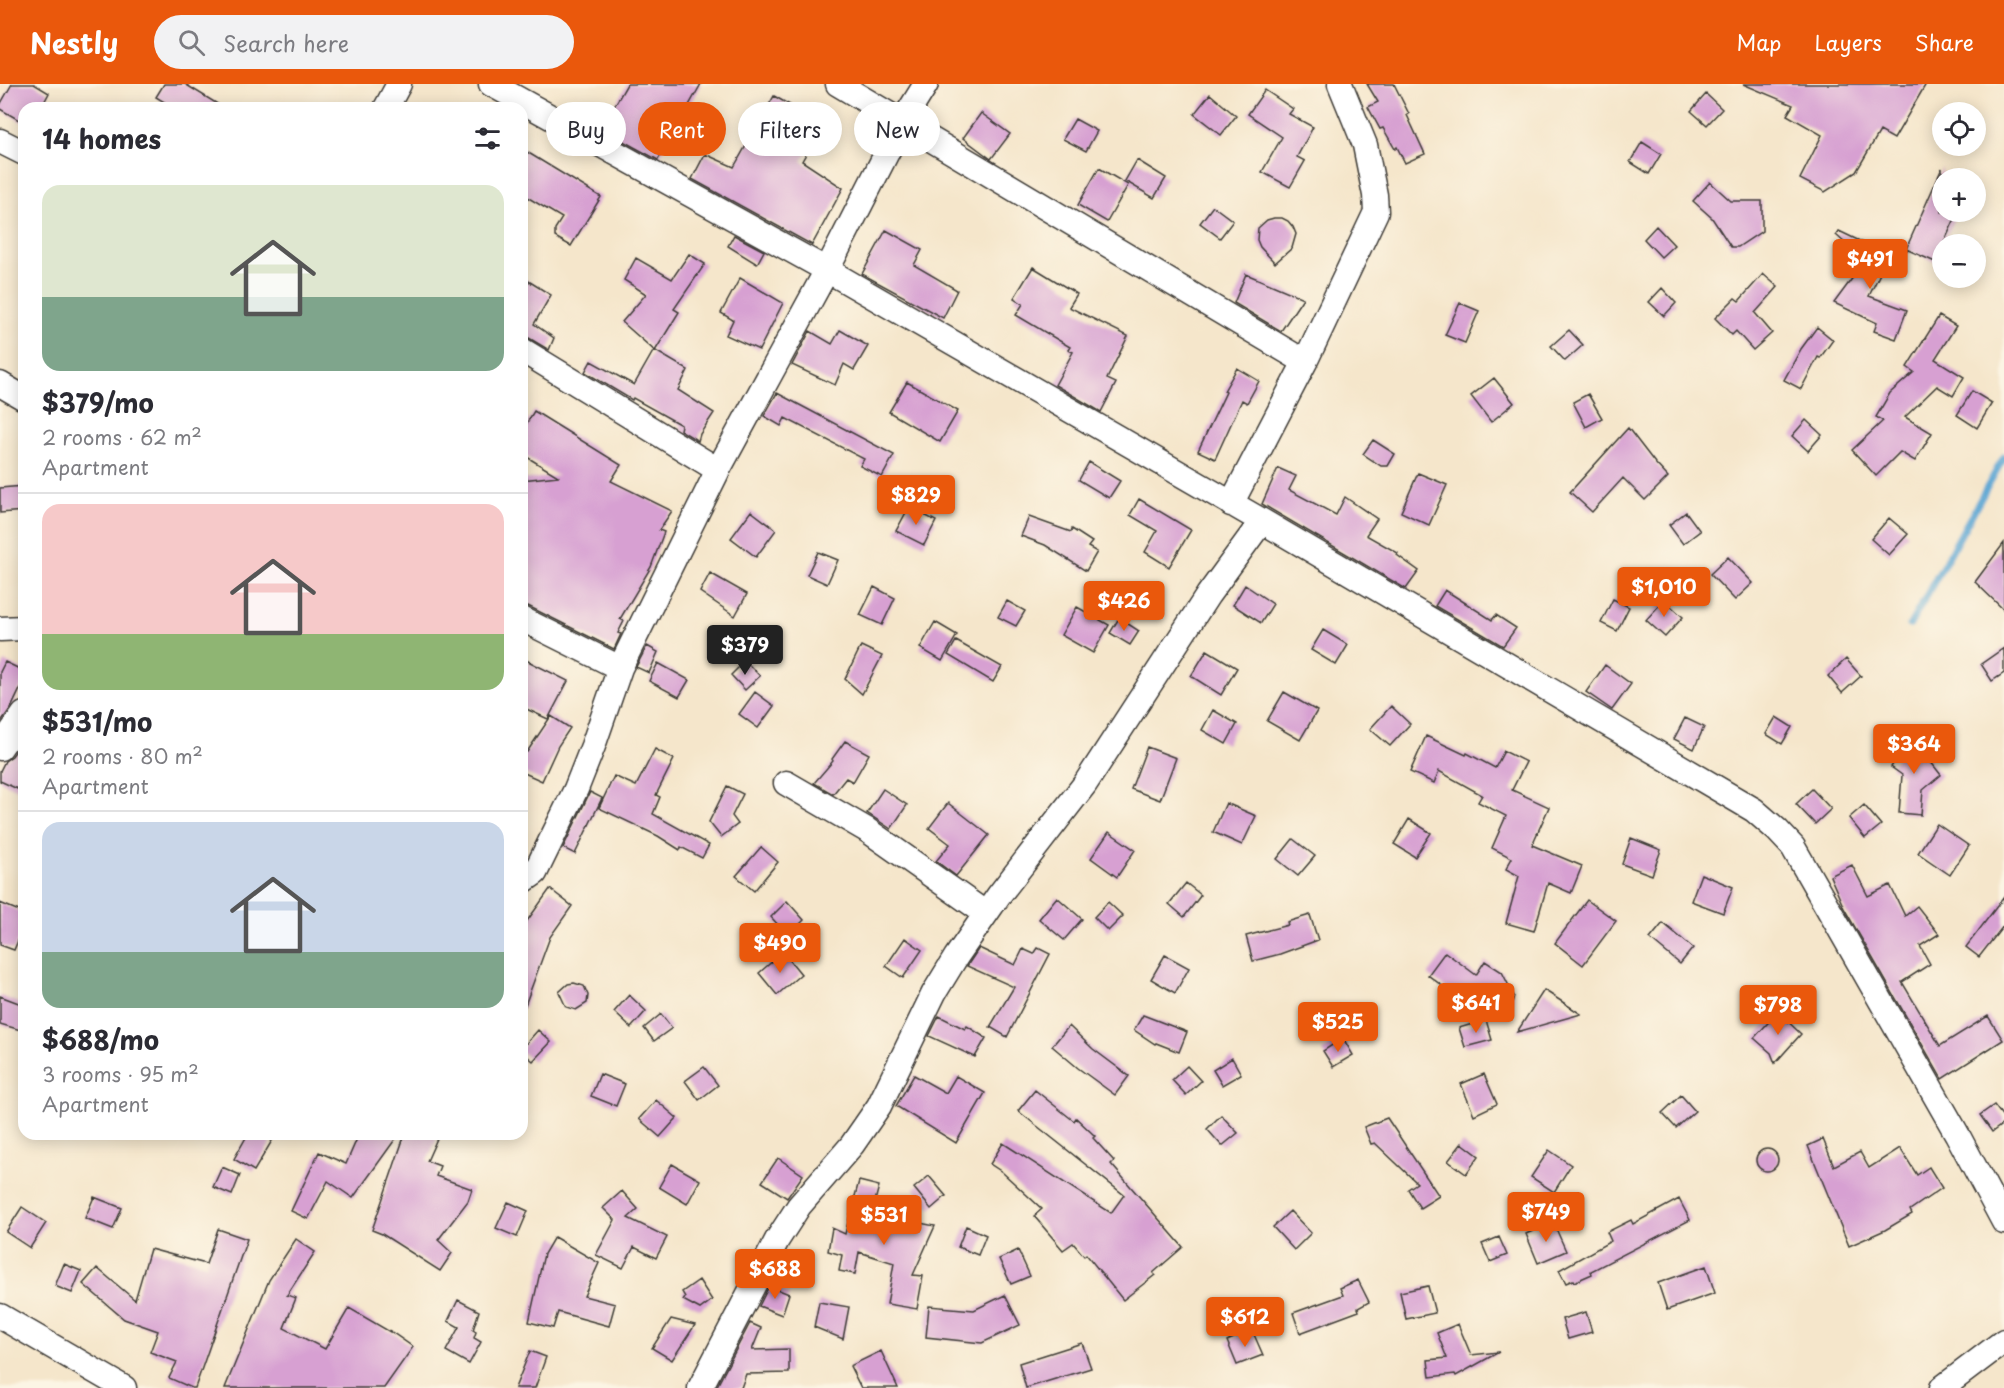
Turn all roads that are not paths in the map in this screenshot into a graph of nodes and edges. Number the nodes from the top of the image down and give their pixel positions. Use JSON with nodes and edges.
{"nodes":[{"id":1,"x":399,"y":84,"type":"edge"},
{"id":2,"x":491,"y":84,"type":"edge"},
{"id":3,"x":838,"y":84,"type":"edge"},
{"id":4,"x":926,"y":84,"type":"edge"},
{"id":5,"x":1340,"y":84,"type":"edge"},
{"id":6,"x":389,"y":102,"type":"edge"},
{"id":7,"x":524,"y":102,"type":"edge"},
{"id":8,"x":870,"y":102,"type":"edge"},
{"id":9,"x":915,"y":102,"type":"edge"},
{"id":10,"x":528,"y":104,"type":"edge"},
{"id":11,"x":0,"y":141,"type":"edge"},
{"id":12,"x":940,"y":143,"type":"edge"},
{"id":13,"x":18,"y":150,"type":"edge"},
{"id":14,"x":885,"y":156,"type":"edge"},
{"id":15,"x":827,"y":270,"type":"junction"},
{"id":16,"x":528,"y":354,"type":"edge"},
{"id":17,"x":1305,"y":362,"type":"junction"},
{"id":18,"x":0,"y":384,"type":"edge"},
{"id":19,"x":18,"y":395,"type":"edge"},
{"id":20,"x":718,"y":470,"type":"junction"},
{"id":21,"x":1231,"y":504,"type":"junction"},
{"id":22,"x":1262,"y":521,"type":"junction"},
{"id":23,"x":528,"y":622,"type":"edge"},
{"id":24,"x":18,"y":628,"type":"edge"},
{"id":25,"x":0,"y":629,"type":"edge"},
{"id":26,"x":620,"y":668,"type":"junction"},
{"id":27,"x":18,"y":722,"type":"edge"},
{"id":28,"x":0,"y":748,"type":"edge"},
{"id":29,"x":786,"y":783,"type":"dead end"},
{"id":30,"x":528,"y":878,"type":"edge"},
{"id":31,"x":986,"y":913,"type":"junction"},
{"id":32,"x":2004,"y":1221,"type":"edge"},
{"id":33,"x":0,"y":1316,"type":"edge"},
{"id":34,"x":2004,"y":1341,"type":"edge"},
{"id":35,"x":124,"y":1388,"type":"edge"},
{"id":36,"x":700,"y":1388,"type":"edge"},
{"id":37,"x":1942,"y":1388,"type":"edge"}],
"edges":[{"from":1,"to":6,"type":"street"},
{"from":2,"to":7,"type":"street"},
{"from":3,"to":8,"type":"street"},
{"from":4,"to":9,"type":"street"},
{"from":5,"to":17,"type":"street"},
{"from":10,"to":15,"type":"street"},
{"from":11,"to":13,"type":"street"},
{"from":12,"to":17,"type":"street"},
{"from":14,"to":15,"type":"street"},
{"from":15,"to":20,"type":"street"},
{"from":15,"to":21,"type":"street"},
{"from":16,"to":20,"type":"street"},
{"from":17,"to":21,"type":"street"},
{"from":18,"to":19,"type":"street"},
{"from":20,"to":26,"type":"street"},
{"from":21,"to":22,"type":"street"},
{"from":22,"to":31,"type":"street"},
{"from":22,"to":32,"type":"street"},
{"from":23,"to":26,"type":"street"},
{"from":24,"to":25,"type":"street"},
{"from":26,"to":30,"type":"street"},
{"from":27,"to":28,"type":"street"},
{"from":29,"to":31,"type":"street"},
{"from":31,"to":36,"type":"street"},
{"from":33,"to":35,"type":"street"},
{"from":34,"to":37,"type":"street"}]}
